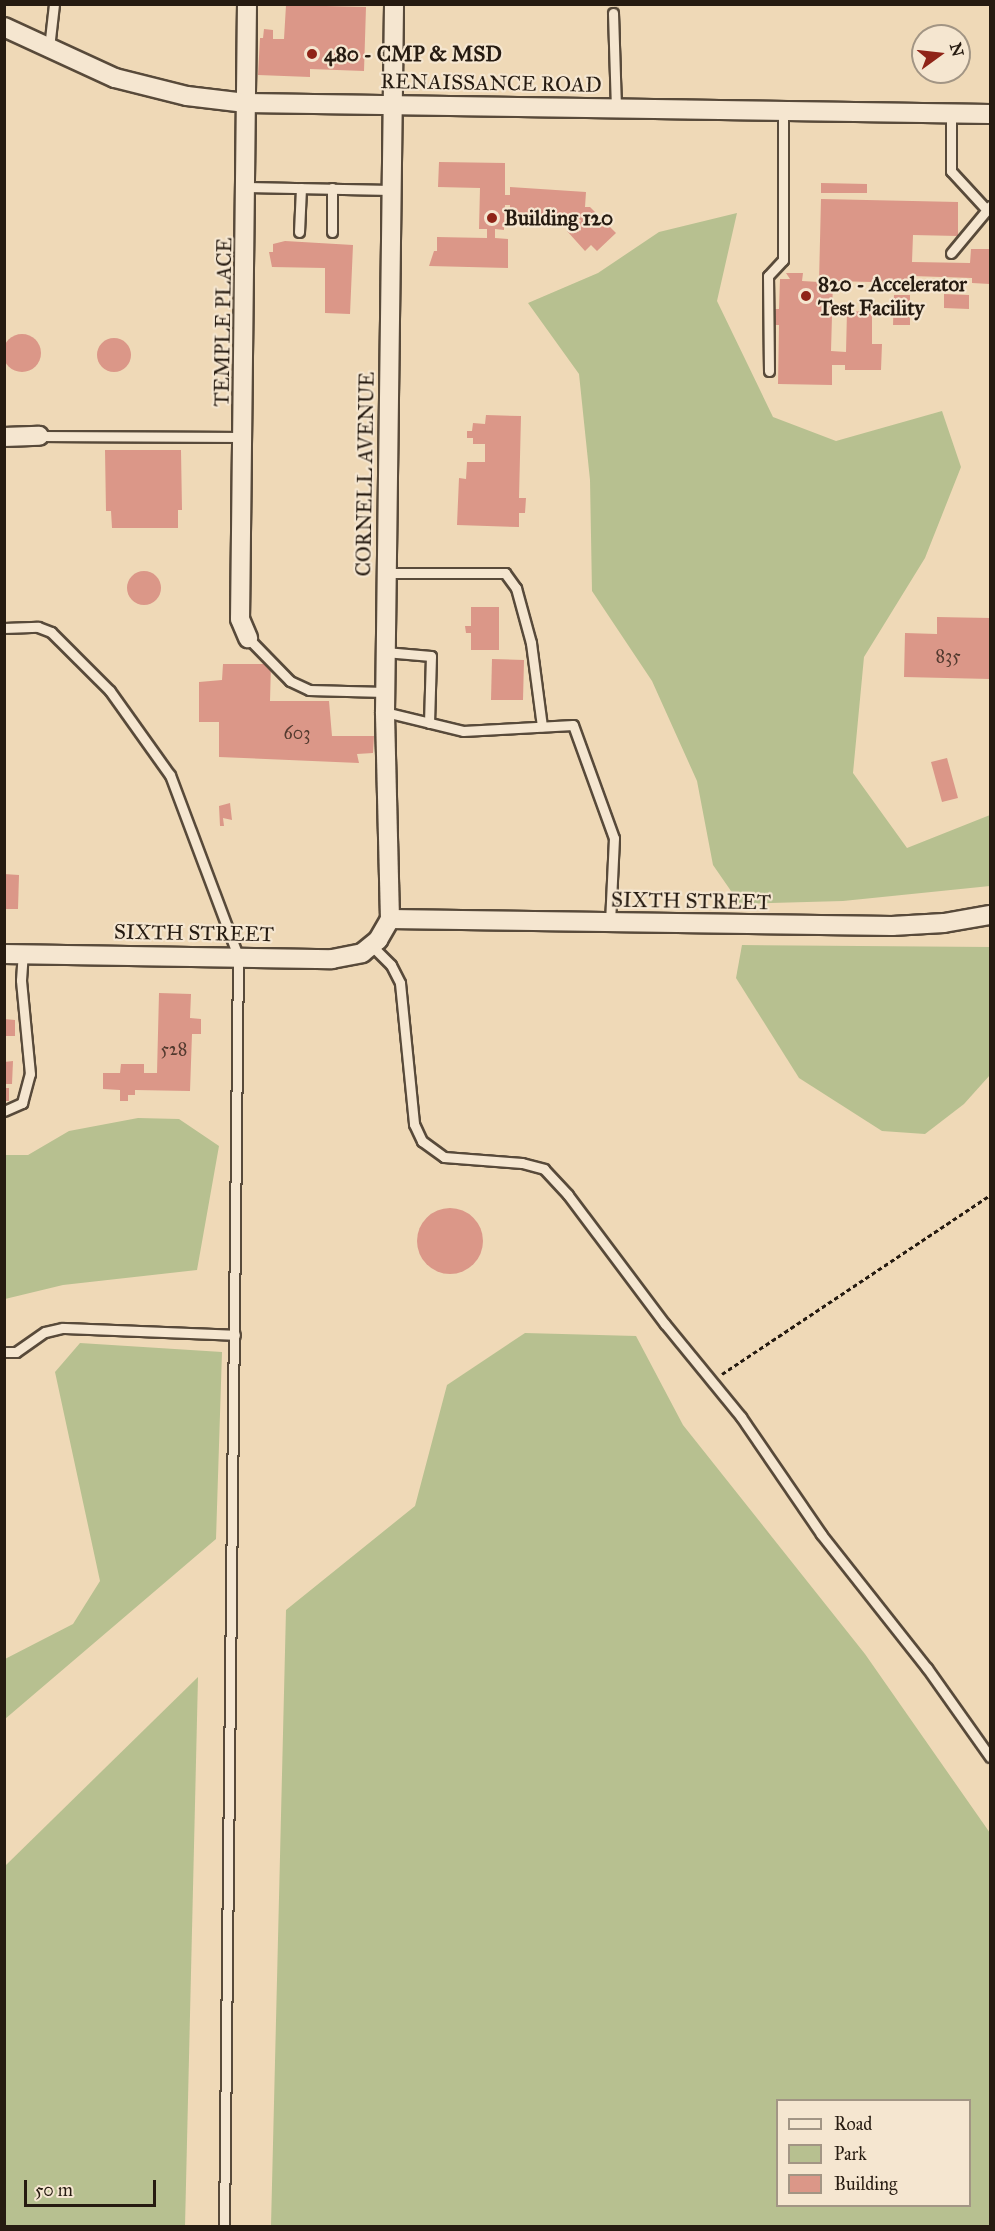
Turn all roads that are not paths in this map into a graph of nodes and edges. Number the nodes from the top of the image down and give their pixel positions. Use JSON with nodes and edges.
{"nodes":[{"id":1,"x":54,"y":4,"type":"edge"},
{"id":2,"x":247,"y":4,"type":"edge"},
{"id":3,"x":394,"y":4,"type":"edge"},
{"id":4,"x":613,"y":13,"type":"dead end"},
{"id":5,"x":4,"y":27,"type":"edge"},
{"id":6,"x":49,"y":50,"type":"junction"},
{"id":7,"x":246,"y":102,"type":"junction"},
{"id":8,"x":392,"y":104,"type":"junction"},
{"id":9,"x":616,"y":107,"type":"junction"},
{"id":10,"x":783,"y":111,"type":"junction"},
{"id":11,"x":951,"y":113,"type":"junction"},
{"id":12,"x":990,"y":114,"type":"edge"},
{"id":13,"x":247,"y":187,"type":"junction"},
{"id":14,"x":301,"y":188,"type":"junction"},
{"id":15,"x":332,"y":188,"type":"junction"},
{"id":16,"x":391,"y":190,"type":"junction"},
{"id":17,"x":989,"y":208,"type":"edge"},
{"id":18,"x":299,"y":232,"type":"dead end"},
{"id":19,"x":332,"y":232,"type":"dead end"},
{"id":20,"x":951,"y":253,"type":"dead end"},
{"id":21,"x":769,"y":371,"type":"dead end"},
{"id":22,"x":39,"y":436,"type":"joint"},
{"id":23,"x":4,"y":437,"type":"edge"},
{"id":24,"x":244,"y":437,"type":"junction"},
{"id":25,"x":386,"y":573,"type":"junction"},
{"id":26,"x":4,"y":628,"type":"edge"},
{"id":27,"x":248,"y":638,"type":"joint"},
{"id":28,"x":386,"y":652,"type":"junction"},
{"id":29,"x":385,"y":692,"type":"junction"},
{"id":30,"x":385,"y":712,"type":"junction"},
{"id":31,"x":429,"y":723,"type":"junction"},
{"id":32,"x":542,"y":726,"type":"junction"},
{"id":33,"x":990,"y":915,"type":"edge"},
{"id":34,"x":390,"y":919,"type":"junction"},
{"id":35,"x":610,"y":922,"type":"junction"},
{"id":36,"x":375,"y":943,"type":"junction"},
{"id":37,"x":4,"y":954,"type":"edge"},
{"id":38,"x":23,"y":954,"type":"junction"},
{"id":39,"x":238,"y":956,"type":"junction"},
{"id":40,"x":4,"y":1111,"type":"edge"},
{"id":41,"x":235,"y":1335,"type":"junction"},
{"id":42,"x":4,"y":1352,"type":"edge"},
{"id":43,"x":990,"y":1757,"type":"edge"},
{"id":44,"x":224,"y":2226,"type":"edge"}],
"edges":[{"from":1,"to":6,"type":"lane"},
{"from":2,"to":7,"type":"street","name":"TEMPLE PLACE"},
{"from":3,"to":8,"type":"street","name":"CORNELL AVENUE"},
{"from":4,"to":9,"type":"lane"},
{"from":5,"to":6,"type":"street","name":"RENAISSANCE ROAD"},
{"from":6,"to":7,"type":"street","name":"RENAISSANCE ROAD"},
{"from":7,"to":8,"type":"street","name":"RENAISSANCE ROAD"},
{"from":7,"to":13,"type":"street","name":"TEMPLE PLACE"},
{"from":8,"to":9,"type":"street","name":"RENAISSANCE ROAD"},
{"from":8,"to":16,"type":"street","name":"CORNELL AVENUE"},
{"from":9,"to":10,"type":"street","name":"RENAISSANCE ROAD"},
{"from":10,"to":11,"type":"street","name":"RENAISSANCE ROAD"},
{"from":10,"to":21,"type":"lane"},
{"from":11,"to":12,"type":"street","name":"RENAISSANCE ROAD"},
{"from":11,"to":17,"type":"lane"},
{"from":13,"to":14,"type":"lane"},
{"from":13,"to":24,"type":"street","name":"TEMPLE PLACE"},
{"from":14,"to":15,"type":"lane"},
{"from":14,"to":18,"type":"lane"},
{"from":15,"to":16,"type":"lane"},
{"from":15,"to":19,"type":"lane"},
{"from":16,"to":25,"type":"street","name":"CORNELL AVENUE"},
{"from":17,"to":20,"type":"lane"},
{"from":22,"to":23,"type":"street"},
{"from":22,"to":24,"type":"lane"},
{"from":24,"to":27,"type":"street","name":"TEMPLE PLACE"},
{"from":25,"to":28,"type":"street","name":"CORNELL AVENUE"},
{"from":25,"to":32,"type":"lane"},
{"from":26,"to":39,"type":"lane"},
{"from":27,"to":29,"type":"lane"},
{"from":28,"to":29,"type":"street","name":"CORNELL AVENUE"},
{"from":28,"to":31,"type":"lane"},
{"from":29,"to":30,"type":"street","name":"CORNELL AVENUE"},
{"from":30,"to":31,"type":"lane"},
{"from":30,"to":34,"type":"street","name":"CORNELL AVENUE"},
{"from":31,"to":32,"type":"lane"},
{"from":32,"to":35,"type":"lane"},
{"from":33,"to":35,"type":"street","name":"SIXTH STREET"},
{"from":34,"to":35,"type":"street","name":"SIXTH STREET"},
{"from":34,"to":36,"type":"street"},
{"from":36,"to":39,"type":"street","name":"SIXTH STREET"},
{"from":36,"to":43,"type":"lane"},
{"from":37,"to":38,"type":"street","name":"SIXTH STREET"},
{"from":38,"to":39,"type":"street","name":"SIXTH STREET"},
{"from":38,"to":40,"type":"lane"},
{"from":39,"to":41,"type":"lane"},
{"from":41,"to":42,"type":"lane"},
{"from":41,"to":44,"type":"lane"}]}
